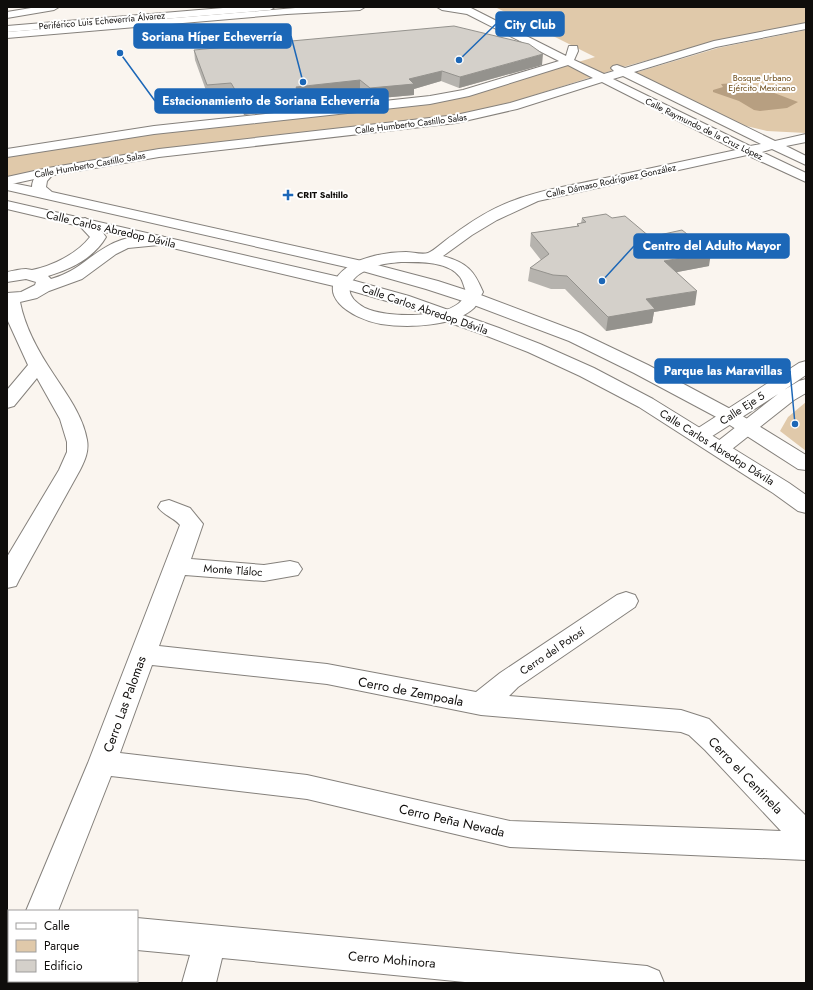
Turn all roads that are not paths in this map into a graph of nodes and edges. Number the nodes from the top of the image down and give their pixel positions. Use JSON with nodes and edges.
{"nodes":[{"id":1,"x":54,"y":7,"type":"edge"},
{"id":2,"x":178,"y":7,"type":"edge"},
{"id":3,"x":229,"y":7,"type":"edge"},
{"id":4,"x":270,"y":7,"type":"edge"},
{"id":5,"x":360,"y":7,"type":"edge"},
{"id":6,"x":442,"y":7,"type":"edge"},
{"id":7,"x":33,"y":9,"type":"edge"},
{"id":8,"x":468,"y":11,"type":"edge"},
{"id":9,"x":492,"y":12,"type":"dead end"},
{"id":10,"x":152,"y":13,"type":"junction"},
{"id":11,"x":7,"y":15,"type":"edge"},
{"id":12,"x":89,"y":20,"type":"junction"},
{"id":13,"x":114,"y":20,"type":"junction"},
{"id":14,"x":7,"y":23,"type":"edge"},
{"id":15,"x":806,"y":26,"type":"edge"},
{"id":16,"x":7,"y":29,"type":"edge"},
{"id":17,"x":7,"y":33,"type":"edge"},
{"id":18,"x":544,"y":49,"type":"junction"},
{"id":19,"x":568,"y":61,"type":"junction"},
{"id":20,"x":609,"y":64,"type":"dead end"},
{"id":21,"x":623,"y":71,"type":"junction"},
{"id":22,"x":602,"y":78,"type":"junction"},
{"id":23,"x":729,"y":124,"type":"junction"},
{"id":24,"x":701,"y":128,"type":"junction"},
{"id":25,"x":806,"y":136,"type":"edge"},
{"id":26,"x":772,"y":145,"type":"junction"},
{"id":27,"x":750,"y":150,"type":"junction"},
{"id":28,"x":9,"y":151,"type":"edge"},
{"id":29,"x":792,"y":155,"type":"junction"},
{"id":30,"x":768,"y":160,"type":"junction"},
{"id":31,"x":806,"y":161,"type":"edge"},
{"id":32,"x":697,"y":162,"type":"junction"},
{"id":33,"x":48,"y":172,"type":"junction"},
{"id":34,"x":806,"y":178,"type":"edge"},
{"id":35,"x":7,"y":182,"type":"edge"},
{"id":36,"x":7,"y":186,"type":"edge"},
{"id":37,"x":48,"y":196,"type":"junction"},
{"id":38,"x":7,"y":205,"type":"edge"},
{"id":39,"x":85,"y":223,"type":"junction"},
{"id":40,"x":163,"y":241,"type":"junction"},
{"id":41,"x":91,"y":246,"type":"junction"},
{"id":42,"x":111,"y":251,"type":"junction"},
{"id":43,"x":430,"y":259,"type":"junction"},
{"id":44,"x":362,"y":266,"type":"junction"},
{"id":45,"x":30,"y":275,"type":"junction"},
{"id":46,"x":7,"y":277,"type":"edge"},
{"id":47,"x":342,"y":283,"type":"junction"},
{"id":48,"x":43,"y":287,"type":"junction"},
{"id":49,"x":472,"y":298,"type":"junction"},
{"id":50,"x":9,"y":305,"type":"edge"},
{"id":51,"x":448,"y":315,"type":"junction"},
{"id":52,"x":38,"y":365,"type":"junction"},
{"id":53,"x":806,"y":367,"type":"edge"},
{"id":54,"x":806,"y":385,"type":"edge"},
{"id":55,"x":7,"y":402,"type":"edge"},
{"id":56,"x":729,"y":416,"type":"junction"},
{"id":57,"x":749,"y":427,"type":"junction"},
{"id":58,"x":699,"y":436,"type":"junction"},
{"id":59,"x":720,"y":449,"type":"junction"},
{"id":60,"x":806,"y":464,"type":"edge"},
{"id":61,"x":806,"y":506,"type":"edge"},
{"id":62,"x":169,"y":507,"type":"dead end"},
{"id":63,"x":176,"y":566,"type":"junction"},
{"id":64,"x":290,"y":569,"type":"dead end"},
{"id":65,"x":7,"y":580,"type":"edge"},
{"id":66,"x":626,"y":601,"type":"dead end"},
{"id":67,"x":142,"y":654,"type":"junction"},
{"id":68,"x":481,"y":704,"type":"junction"},
{"id":69,"x":681,"y":721,"type":"joint"},
{"id":70,"x":102,"y":763,"type":"junction"},
{"id":71,"x":806,"y":837,"type":"edge"},
{"id":72,"x":806,"y":846,"type":"edge"},
{"id":73,"x":42,"y":910,"type":"edge"},
{"id":74,"x":138,"y":934,"type":"edge"},
{"id":75,"x":210,"y":941,"type":"junction"},
{"id":76,"x":199,"y":983,"type":"edge"},
{"id":77,"x":647,"y":983,"type":"edge"}],
"edges":[{"from":1,"to":7,"type":"main road"},
{"from":2,"to":14,"type":"main road"},
{"from":3,"to":10,"type":"main road","name":"Periférico Luis Echeverría Álvarez"},
{"from":4,"to":13,"type":"main road","name":"Periférico Luis Echeverría Álvarez"},
{"from":5,"to":17,"type":"main road","name":"Periférico Luis Echeverría Álvarez"},
{"from":6,"to":8,"type":"main road"},
{"from":7,"to":11,"type":"main road"},
{"from":8,"to":9,"type":"main road"},
{"from":8,"to":18,"type":"main road","name":"Calle Raymundo de la Cruz López"},
{"from":10,"to":12,"type":"main road","name":"Periférico Luis Echeverría Álvarez"},
{"from":10,"to":14,"type":"main road"},
{"from":12,"to":13,"type":"main road","name":"Periférico Luis Echeverría Álvarez"},
{"from":12,"to":14,"type":"main road","name":"Periférico Luis Echeverría Álvarez"},
{"from":12,"to":16,"type":"main road","name":"Periférico Luis Echeverría Álvarez"},
{"from":13,"to":17,"type":"main road"},
{"from":15,"to":21,"type":"main road","name":"Calle Humberto Castillo Salas"},
{"from":18,"to":19,"type":"main road","name":"Calle Raymundo de la Cruz López"},
{"from":18,"to":19,"type":"main road"},
{"from":19,"to":22,"type":"main road","name":"Calle Raymundo de la Cruz López"},
{"from":19,"to":28,"type":"main road"},
{"from":20,"to":21,"type":"main road","name":"Calle Raymundo de la Cruz López"},
{"from":21,"to":22,"type":"main road","name":"Calle Humberto Castillo Salas"},
{"from":21,"to":23,"type":"main road","name":"Calle Raymundo de la Cruz López"},
{"from":22,"to":24,"type":"main road","name":"Calle Raymundo de la Cruz López"},
{"from":22,"to":33,"type":"main road","name":"Calle Humberto Castillo Salas"},
{"from":23,"to":25,"type":"main road"},
{"from":23,"to":26,"type":"main road","name":"Calle Raymundo de la Cruz López"},
{"from":24,"to":27,"type":"main road","name":"Calle Raymundo de la Cruz López"},
{"from":24,"to":32,"type":"main road"},
{"from":25,"to":26,"type":"main road","name":"Calle Dámaso Rodríguez González"},
{"from":26,"to":27,"type":"main road","name":"Calle Dámaso Rodríguez González"},
{"from":26,"to":29,"type":"main road","name":"Calle Raymundo de la Cruz López"},
{"from":27,"to":30,"type":"main road","name":"Calle Raymundo de la Cruz López"},
{"from":27,"to":32,"type":"main road","name":"Calle Dámaso Rodríguez González"},
{"from":29,"to":30,"type":"main road"},
{"from":29,"to":31,"type":"main road","name":"Calle Raymundo de la Cruz López"},
{"from":30,"to":34,"type":"main road","name":"Calle Raymundo de la Cruz López"},
{"from":32,"to":43,"type":"main road","name":"Calle Dámaso Rodríguez González"},
{"from":33,"to":35,"type":"main road","name":"Calle Humberto Castillo Salas"},
{"from":33,"to":37,"type":"main road"},
{"from":36,"to":37,"type":"main road","name":"Calle Carlos Abredop Dávila"},
{"from":37,"to":44,"type":"main road","name":"Calle Carlos Abredop Dávila"},
{"from":38,"to":39,"type":"main road","name":"Calle Carlos Abredop Dávila"},
{"from":39,"to":40,"type":"main road","name":"Calle Carlos Abredop Dávila"},
{"from":39,"to":41,"type":"main road"},
{"from":40,"to":42,"type":"main road"},
{"from":40,"to":47,"type":"main road","name":"Calle Carlos Abredop Dávila"},
{"from":41,"to":42,"type":"main road"},
{"from":41,"to":45,"type":"main road"},
{"from":42,"to":48,"type":"main road"},
{"from":43,"to":44,"type":"main road"},
{"from":43,"to":49,"type":"main road"},
{"from":44,"to":47,"type":"main road"},
{"from":44,"to":49,"type":"main road","name":"Calle Carlos Abredop Dávila"},
{"from":45,"to":46,"type":"main road"},
{"from":45,"to":48,"type":"main road"},
{"from":47,"to":51,"type":"main road","name":"Calle Carlos Abredop Dávila"},
{"from":47,"to":51,"type":"main road"},
{"from":48,"to":50,"type":"main road"},
{"from":49,"to":51,"type":"main road"},
{"from":49,"to":56,"type":"main road","name":"Calle Carlos Abredop Dávila"},
{"from":50,"to":52,"type":"main road"},
{"from":51,"to":58,"type":"main road","name":"Calle Carlos Abredop Dávila"},
{"from":52,"to":55,"type":"main road"},
{"from":52,"to":65,"type":"main road"},
{"from":53,"to":56,"type":"main road","name":"Calle Eje 5"},
{"from":54,"to":57,"type":"main road","name":"Calle Eje 5"},
{"from":56,"to":57,"type":"main road","name":"Calle Carlos Abredop Dávila"},
{"from":56,"to":58,"type":"main road","name":"Calle Eje 5"},
{"from":57,"to":59,"type":"main road","name":"Calle Eje 5"},
{"from":57,"to":60,"type":"main road","name":"Calle Carlos Abredop Dávila"},
{"from":58,"to":59,"type":"main road","name":"Calle Carlos Abredop Dávila"},
{"from":59,"to":61,"type":"main road","name":"Calle Carlos Abredop Dávila"},
{"from":62,"to":63,"type":"main road","name":"Cerro Las Palomas"},
{"from":63,"to":64,"type":"main road","name":"Monte Tláloc"},
{"from":63,"to":67,"type":"main road","name":"Cerro Las Palomas"},
{"from":66,"to":68,"type":"main road","name":"Cerro del Potosí"},
{"from":67,"to":68,"type":"main road","name":"Cerro de Zempoala"},
{"from":67,"to":70,"type":"main road","name":"Cerro Las Palomas"},
{"from":68,"to":69,"type":"main road","name":"Cerro de Zempoala"},
{"from":69,"to":71,"type":"main road","name":"Cerro el Centinela"},
{"from":70,"to":72,"type":"main road","name":"Cerro Peña Nevada"},
{"from":70,"to":73,"type":"main road","name":"Cerro Las Palomas"},
{"from":74,"to":75,"type":"main road","name":"Cerro Mohinora"},
{"from":75,"to":76,"type":"main road"},
{"from":75,"to":77,"type":"main road","name":"Cerro Mohinora"}]}
